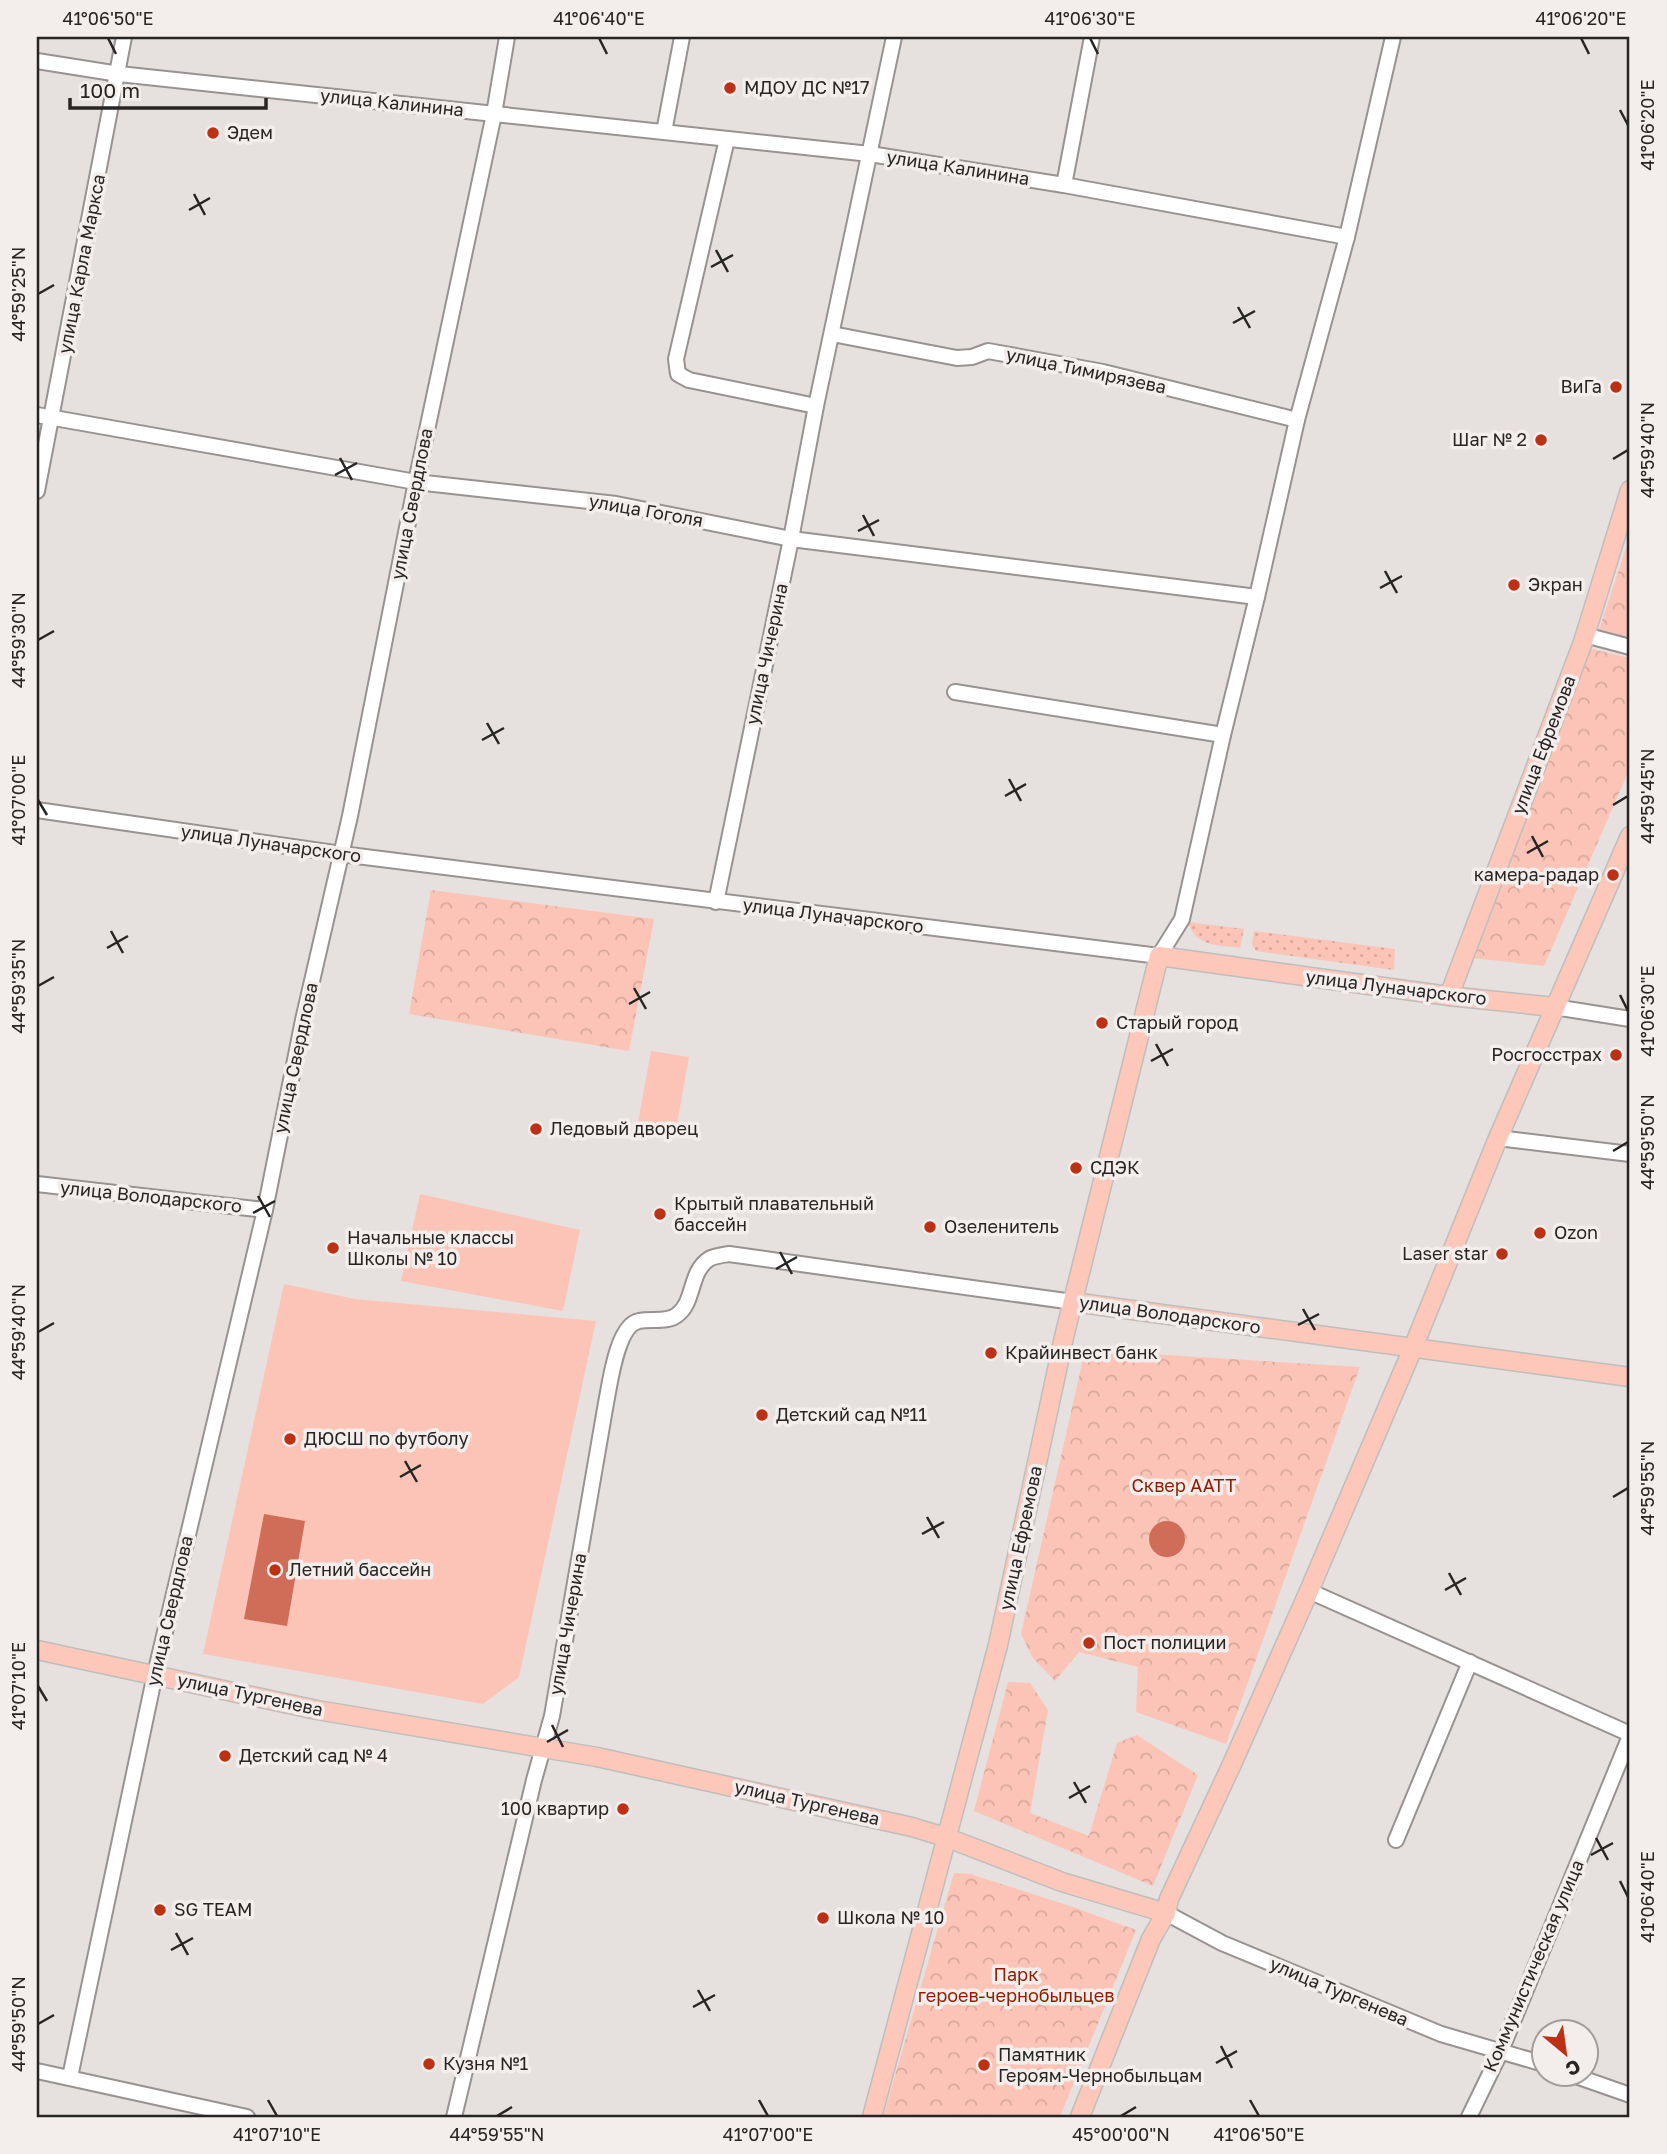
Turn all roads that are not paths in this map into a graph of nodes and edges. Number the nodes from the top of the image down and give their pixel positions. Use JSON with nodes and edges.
{"nodes":[{"id":1,"x":124,"y":37,"type":"edge"},
{"id":2,"x":507,"y":37,"type":"edge"},
{"id":3,"x":682,"y":37,"type":"edge"},
{"id":4,"x":894,"y":37,"type":"edge"},
{"id":5,"x":1093,"y":37,"type":"edge"},
{"id":6,"x":1392,"y":37,"type":"edge"},
{"id":7,"x":37,"y":61,"type":"edge"},
{"id":8,"x":118,"y":74,"type":"junction"},
{"id":9,"x":494,"y":114,"type":"junction"},
{"id":10,"x":664,"y":132,"type":"junction"},
{"id":11,"x":727,"y":139,"type":"junction"},
{"id":12,"x":870,"y":154,"type":"junction"},
{"id":13,"x":1064,"y":185,"type":"junction"},
{"id":14,"x":1347,"y":237,"type":"junction"},
{"id":15,"x":832,"y":334,"type":"junction"},
{"id":16,"x":816,"y":406,"type":"junction"},
{"id":17,"x":37,"y":415,"type":"edge"},
{"id":18,"x":52,"y":417,"type":"junction"},
{"id":19,"x":1297,"y":421,"type":"junction"},
{"id":20,"x":416,"y":482,"type":"junction"},
{"id":21,"x":1630,"y":490,"type":"edge"},
{"id":22,"x":37,"y":491,"type":"edge"},
{"id":23,"x":791,"y":539,"type":"junction"},
{"id":24,"x":1257,"y":597,"type":"junction"},
{"id":25,"x":1586,"y":635,"type":"junction"},
{"id":26,"x":1630,"y":647,"type":"edge"},
{"id":27,"x":955,"y":692,"type":"dead end"},
{"id":28,"x":1223,"y":735,"type":"junction"},
{"id":29,"x":37,"y":810,"type":"edge"},
{"id":30,"x":1630,"y":836,"type":"edge"},
{"id":31,"x":341,"y":854,"type":"junction"},
{"id":32,"x":716,"y":902,"type":"junction"},
{"id":33,"x":1159,"y":956,"type":"junction"},
{"id":34,"x":1449,"y":996,"type":"junction"},
{"id":35,"x":1554,"y":1007,"type":"junction"},
{"id":36,"x":1630,"y":1018,"type":"edge"},
{"id":37,"x":1498,"y":1138,"type":"junction"},
{"id":38,"x":1630,"y":1154,"type":"edge"},
{"id":39,"x":37,"y":1184,"type":"edge"},
{"id":40,"x":265,"y":1210,"type":"junction"},
{"id":41,"x":710,"y":1258,"type":"joint"},
{"id":42,"x":1073,"y":1302,"type":"junction"},
{"id":43,"x":1413,"y":1348,"type":"junction"},
{"id":44,"x":1630,"y":1377,"type":"edge"},
{"id":45,"x":1309,"y":1591,"type":"junction"},
{"id":46,"x":37,"y":1650,"type":"edge"},
{"id":47,"x":1470,"y":1662,"type":"junction"},
{"id":48,"x":155,"y":1674,"type":"junction"},
{"id":49,"x":1630,"y":1735,"type":"edge"},
{"id":50,"x":542,"y":1748,"type":"junction"},
{"id":51,"x":948,"y":1838,"type":"junction"},
{"id":52,"x":1396,"y":1840,"type":"dead end"},
{"id":53,"x":1166,"y":1913,"type":"junction"},
{"id":54,"x":1500,"y":2053,"type":"junction"},
{"id":55,"x":1530,"y":2060,"type":"edge"},
{"id":56,"x":37,"y":2071,"type":"edge"},
{"id":57,"x":70,"y":2077,"type":"junction"},
{"id":58,"x":1600,"y":2084,"type":"edge"},
{"id":59,"x":1630,"y":2095,"type":"edge"},
{"id":60,"x":247,"y":2117,"type":"edge"},
{"id":61,"x":454,"y":2117,"type":"edge"},
{"id":62,"x":872,"y":2117,"type":"edge"},
{"id":63,"x":1080,"y":2117,"type":"edge"},
{"id":64,"x":1469,"y":2117,"type":"edge"}],
"edges":[{"from":1,"to":8,"type":"street","name":"улица Карла Маркса"},
{"from":2,"to":9,"type":"street","name":"улица Свердлова"},
{"from":3,"to":10,"type":"street"},
{"from":4,"to":12,"type":"street","name":"улица Чичерина"},
{"from":5,"to":13,"type":"street"},
{"from":6,"to":14,"type":"street"},
{"from":7,"to":8,"type":"street","name":"улица Калинина"},
{"from":8,"to":9,"type":"street","name":"улица Калинина"},
{"from":8,"to":18,"type":"street","name":"улица Карла Маркса"},
{"from":9,"to":10,"type":"street","name":"улица Калинина"},
{"from":9,"to":20,"type":"street","name":"улица Свердлова"},
{"from":10,"to":11,"type":"street","name":"улица Калинина"},
{"from":11,"to":12,"type":"street","name":"улица Калинина"},
{"from":11,"to":16,"type":"street"},
{"from":12,"to":13,"type":"street","name":"улица Калинина"},
{"from":12,"to":15,"type":"street","name":"улица Чичерина"},
{"from":13,"to":14,"type":"street","name":"улица Калинина"},
{"from":14,"to":19,"type":"street"},
{"from":15,"to":16,"type":"street","name":"улица Чичерина"},
{"from":15,"to":19,"type":"street","name":"улица Тимирязева"},
{"from":16,"to":23,"type":"street","name":"улица Чичерина"},
{"from":17,"to":18,"type":"street","name":"улица Гоголя"},
{"from":18,"to":20,"type":"street","name":"улица Гоголя"},
{"from":18,"to":22,"type":"street","name":"улица Карла Маркса"},
{"from":19,"to":24,"type":"street"},
{"from":20,"to":23,"type":"street","name":"улица Гоголя"},
{"from":20,"to":31,"type":"street","name":"улица Свердлова"},
{"from":21,"to":25,"type":"main road","name":"улица Ефремова"},
{"from":23,"to":24,"type":"street","name":"улица Гоголя"},
{"from":23,"to":32,"type":"street","name":"улица Чичерина"},
{"from":24,"to":28,"type":"street"},
{"from":25,"to":26,"type":"street"},
{"from":25,"to":34,"type":"main road","name":"улица Ефремова"},
{"from":27,"to":28,"type":"street"},
{"from":28,"to":33,"type":"street"},
{"from":29,"to":31,"type":"street","name":"улица Луначарского"},
{"from":30,"to":35,"type":"main road"},
{"from":31,"to":32,"type":"street","name":"улица Луначарского"},
{"from":31,"to":40,"type":"street","name":"улица Свердлова"},
{"from":32,"to":33,"type":"street","name":"улица Луначарского"},
{"from":33,"to":34,"type":"main road","name":"улица Луначарского"},
{"from":33,"to":42,"type":"main road","name":"улица Ефремова"},
{"from":34,"to":35,"type":"main road","name":"улица Луначарского"},
{"from":35,"to":36,"type":"street","name":"улица Луначарского"},
{"from":35,"to":37,"type":"main road"},
{"from":37,"to":38,"type":"street"},
{"from":37,"to":43,"type":"main road"},
{"from":39,"to":40,"type":"street","name":"улица Володарского"},
{"from":40,"to":48,"type":"street","name":"улица Свердлова"},
{"from":41,"to":42,"type":"street","name":"улица Володарского"},
{"from":41,"to":50,"type":"street","name":"улица Чичерина"},
{"from":42,"to":43,"type":"main road","name":"улица Володарского"},
{"from":42,"to":51,"type":"main road","name":"улица Ефремова"},
{"from":43,"to":44,"type":"main road","name":"улица Володарского"},
{"from":43,"to":45,"type":"main road"},
{"from":45,"to":47,"type":"street"},
{"from":45,"to":53,"type":"main road"},
{"from":46,"to":48,"type":"main road","name":"улица Тургенева"},
{"from":47,"to":49,"type":"street"},
{"from":47,"to":52,"type":"street"},
{"from":48,"to":50,"type":"main road","name":"улица Тургенева"},
{"from":48,"to":57,"type":"street","name":"улица Свердлова"},
{"from":49,"to":54,"type":"street","name":"Коммунистическая улица"},
{"from":50,"to":51,"type":"main road","name":"улица Тургенева"},
{"from":50,"to":61,"type":"street","name":"улица Чичерина"},
{"from":51,"to":53,"type":"main road","name":"улица Тургенева"},
{"from":51,"to":62,"type":"main road","name":"улица Ефремова"},
{"from":53,"to":54,"type":"street","name":"улица Тургенева"},
{"from":53,"to":63,"type":"main road"},
{"from":54,"to":55,"type":"street","name":"улица Тургенева"},
{"from":54,"to":64,"type":"street","name":"Коммунистическая улица"},
{"from":56,"to":57,"type":"street"},
{"from":57,"to":60,"type":"street"},
{"from":58,"to":59,"type":"street"}]}
